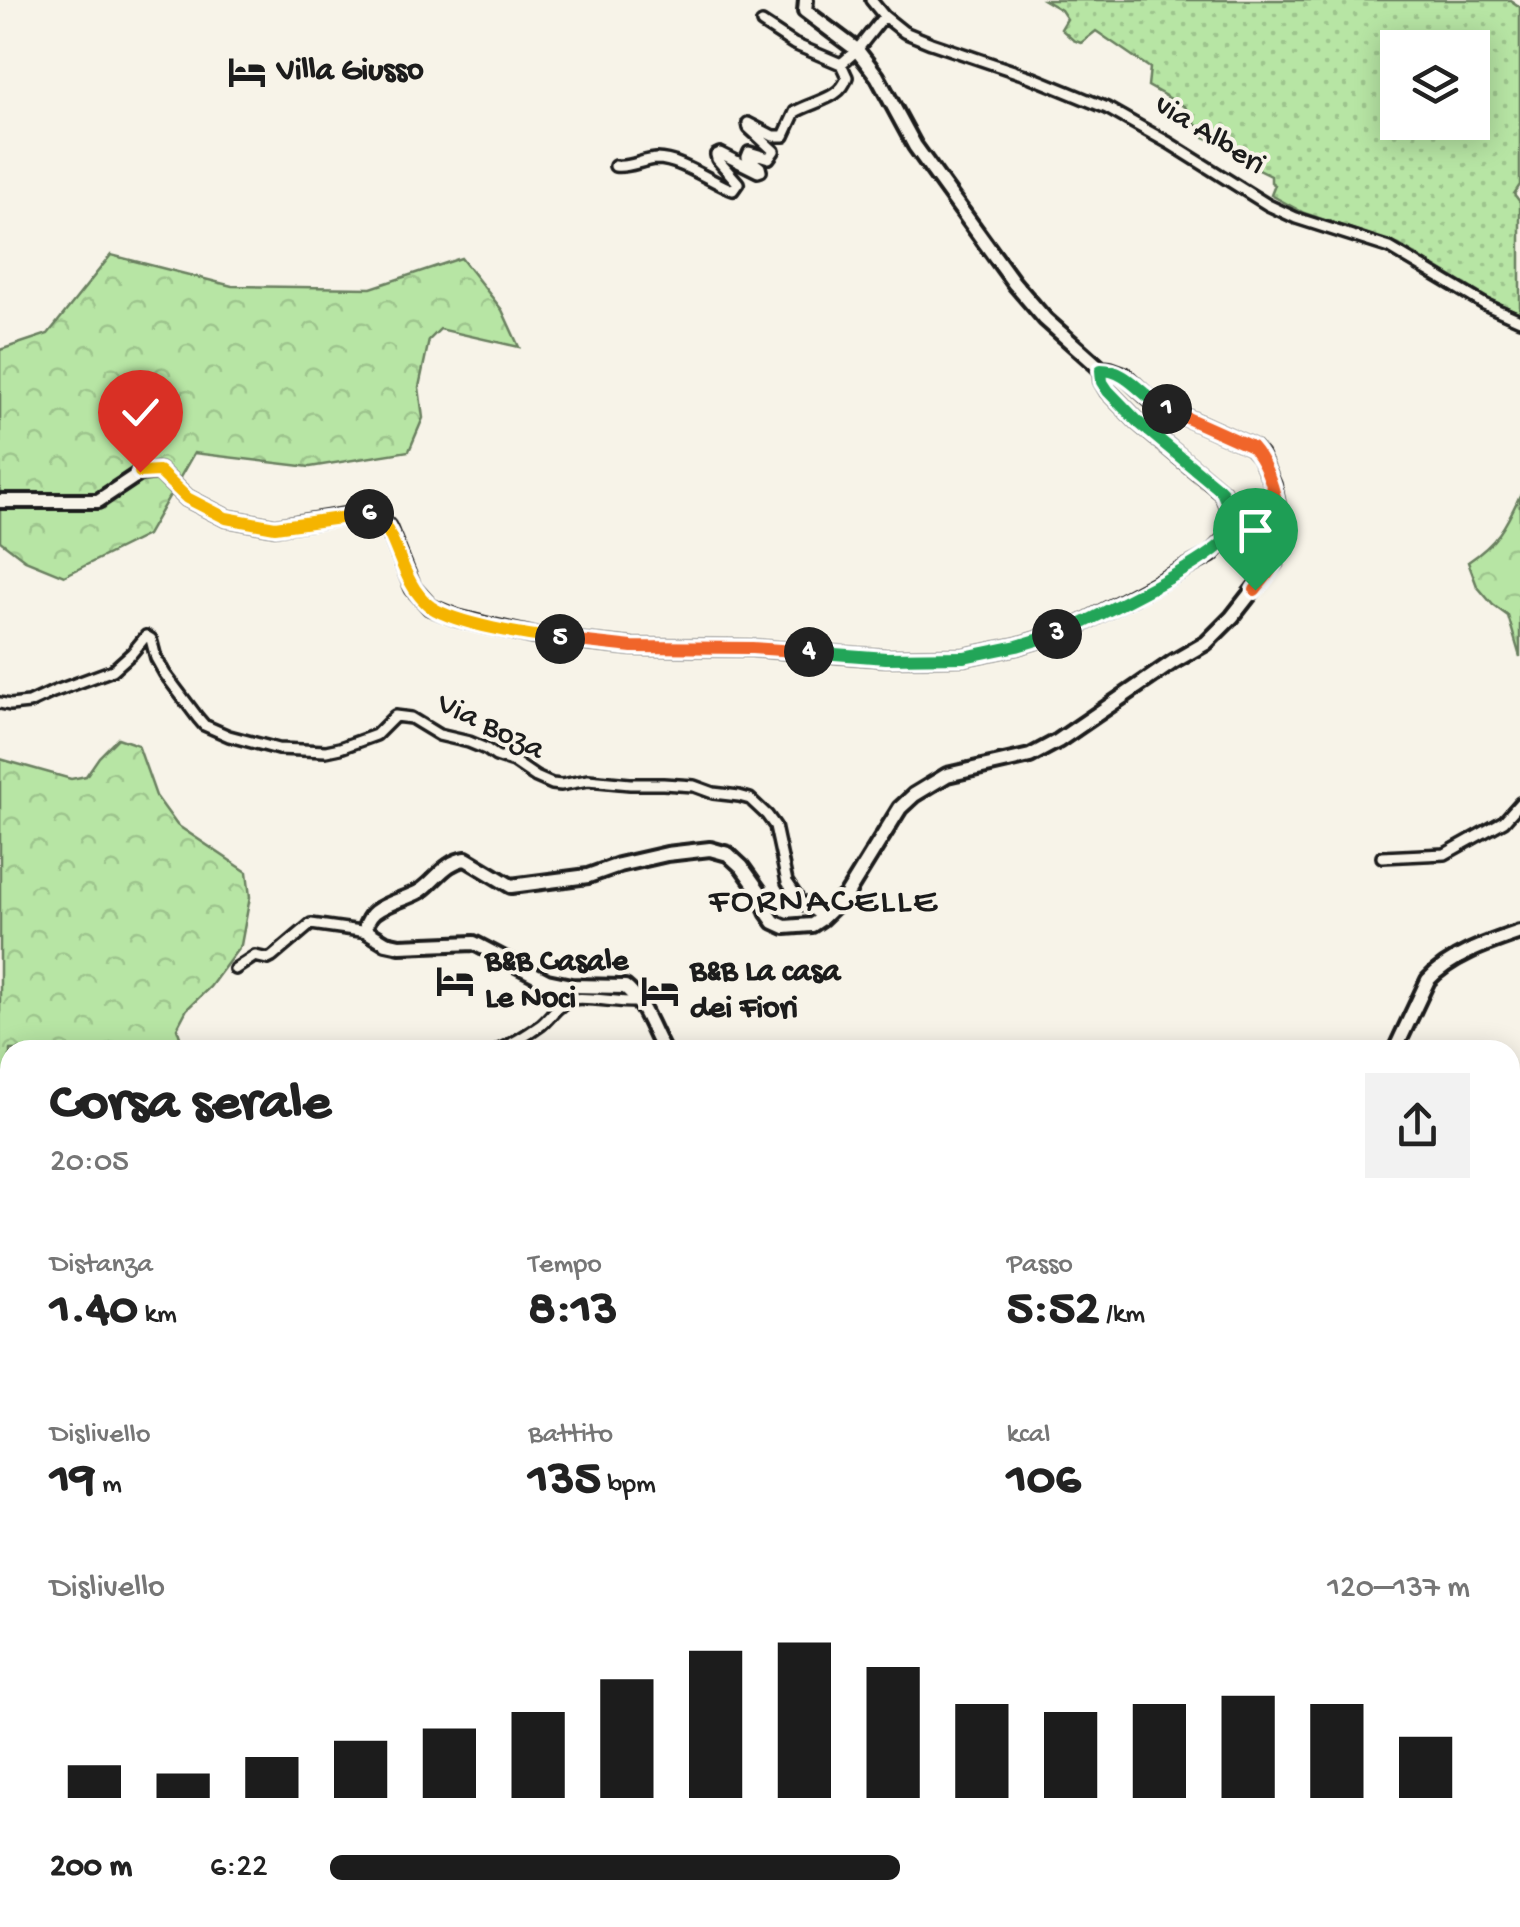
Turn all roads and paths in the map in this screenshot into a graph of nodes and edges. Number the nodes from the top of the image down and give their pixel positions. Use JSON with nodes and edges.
{"nodes":[{"id":1,"x":806,"y":0,"type":"edge"},
{"id":2,"x":871,"y":0,"type":"edge"},
{"id":3,"x":884,"y":16,"type":"junction"},
{"id":4,"x":762,"y":22,"type":"dead end"},
{"id":5,"x":857,"y":50,"type":"junction"},
{"id":6,"x":841,"y":64,"type":"junction"},
{"id":7,"x":615,"y":166,"type":"dead end"},
{"id":8,"x":1520,"y":320,"type":"edge"},
{"id":9,"x":1101,"y":370,"type":"junction"},
{"id":10,"x":0,"y":500,"type":"edge"},
{"id":11,"x":0,"y":703,"type":"edge"},
{"id":12,"x":1520,"y":803,"type":"edge"},
{"id":13,"x":1382,"y":857,"type":"dead end"},
{"id":14,"x":822,"y":919,"type":"junction"},
{"id":15,"x":368,"y":932,"type":"junction"},
{"id":16,"x":1520,"y":932,"type":"edge"},
{"id":17,"x":235,"y":969,"type":"dead end"},
{"id":18,"x":638,"y":1002,"type":"junction"},
{"id":19,"x":518,"y":1040,"type":"edge"},
{"id":20,"x":657,"y":1040,"type":"edge"},
{"id":21,"x":1401,"y":1040,"type":"edge"}],
"edges":[{"from":1,"to":5,"type":"street"},
{"from":2,"to":3,"type":"street","name":"via Alberi"},
{"from":3,"to":5,"type":"street"},
{"from":3,"to":8,"type":"street","name":"via Alberi"},
{"from":4,"to":6,"type":"street"},
{"from":5,"to":6,"type":"street"},
{"from":5,"to":9,"type":"street"},
{"from":6,"to":7,"type":"street"},
{"from":9,"to":10,"type":"street"},
{"from":9,"to":14,"type":"street"},
{"from":11,"to":14,"type":"street","name":"Via Boza"},
{"from":12,"to":13,"type":"street"},
{"from":14,"to":15,"type":"street"},
{"from":15,"to":17,"type":"street"},
{"from":15,"to":18,"type":"street"},
{"from":16,"to":21,"type":"street"},
{"from":18,"to":19,"type":"street"},
{"from":18,"to":20,"type":"street"}]}
